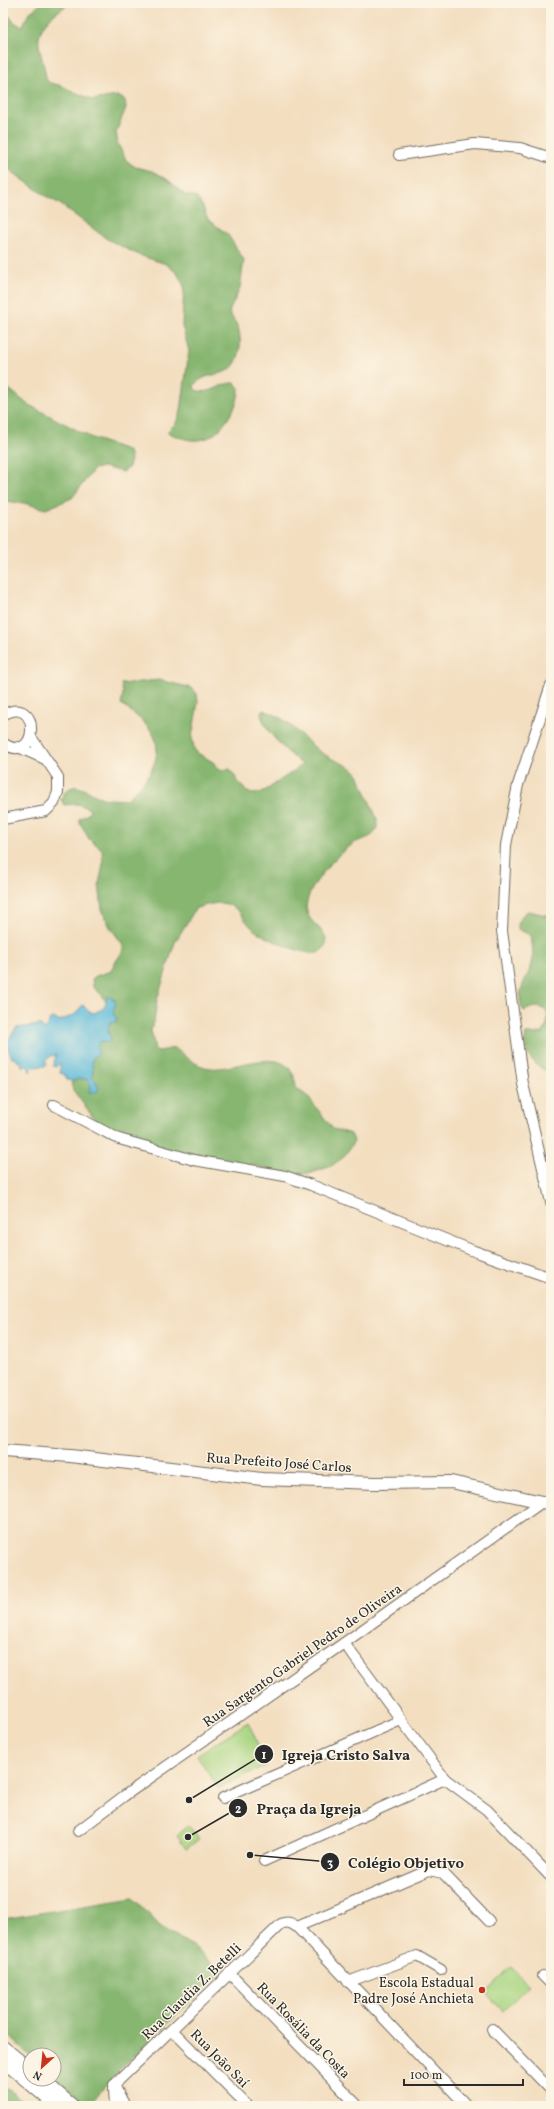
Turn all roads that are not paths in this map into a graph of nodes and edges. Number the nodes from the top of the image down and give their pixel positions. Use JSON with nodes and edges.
{"nodes":[{"id":1,"x":399,"y":155,"type":"dead end"},
{"id":2,"x":551,"y":158,"type":"edge"},
{"id":3,"x":551,"y":685,"type":"edge"},
{"id":4,"x":3,"y":715,"type":"edge"},
{"id":5,"x":31,"y":737,"type":"junction"},
{"id":6,"x":3,"y":743,"type":"edge"},
{"id":7,"x":18,"y":747,"type":"junction"},
{"id":8,"x":47,"y":760,"type":"junction"},
{"id":9,"x":3,"y":819,"type":"edge"},
{"id":10,"x":54,"y":1105,"type":"dead end"},
{"id":11,"x":551,"y":1202,"type":"edge"},
{"id":12,"x":551,"y":1278,"type":"edge"},
{"id":13,"x":3,"y":1452,"type":"edge"},
{"id":14,"x":546,"y":1503,"type":"edge"},
{"id":15,"x":344,"y":1643,"type":"junction"},
{"id":16,"x":402,"y":1720,"type":"junction"},
{"id":17,"x":445,"y":1779,"type":"junction"},
{"id":18,"x":223,"y":1798,"type":"dead end"},
{"id":19,"x":78,"y":1831,"type":"dead end"},
{"id":20,"x":264,"y":1861,"type":"dead end"},
{"id":21,"x":551,"y":1877,"type":"edge"},
{"id":22,"x":489,"y":1921,"type":"dead end"},
{"id":23,"x":294,"y":1925,"type":"junction"},
{"id":24,"x":441,"y":1970,"type":"dead end"},
{"id":25,"x":229,"y":1973,"type":"junction"},
{"id":26,"x":543,"y":1976,"type":"dead end"},
{"id":27,"x":348,"y":1982,"type":"junction"},
{"id":28,"x":551,"y":1984,"type":"edge"},
{"id":29,"x":492,"y":2029,"type":"dead end"},
{"id":30,"x":172,"y":2030,"type":"junction"},
{"id":31,"x":3,"y":2046,"type":"edge"},
{"id":32,"x":3,"y":2061,"type":"edge"},
{"id":33,"x":22,"y":2062,"type":"edge"},
{"id":34,"x":51,"y":2087,"type":"edge"},
{"id":35,"x":551,"y":2090,"type":"edge"},
{"id":36,"x":120,"y":2105,"type":"edge"},
{"id":37,"x":56,"y":2106,"type":"edge"},
{"id":38,"x":74,"y":2106,"type":"edge"},
{"id":39,"x":248,"y":2106,"type":"edge"},
{"id":40,"x":358,"y":2106,"type":"edge"},
{"id":41,"x":467,"y":2106,"type":"edge"}],
"edges":[{"from":1,"to":2,"type":"street"},
{"from":3,"to":11,"type":"street"},
{"from":4,"to":5,"type":"street"},
{"from":5,"to":7,"type":"street"},
{"from":5,"to":8,"type":"street"},
{"from":6,"to":7,"type":"street"},
{"from":7,"to":8,"type":"street"},
{"from":8,"to":9,"type":"street"},
{"from":10,"to":12,"type":"street"},
{"from":13,"to":14,"type":"main road","name":"Rua Prefeito José Carlos"},
{"from":14,"to":15,"type":"street","name":"Rua Sargento Gabriel Pedro de Oliveira"},
{"from":15,"to":16,"type":"street"},
{"from":15,"to":19,"type":"street","name":"Rua Sargento Gabriel Pedro de Oliveira"},
{"from":16,"to":17,"type":"street"},
{"from":16,"to":18,"type":"street"},
{"from":17,"to":20,"type":"street"},
{"from":17,"to":21,"type":"street"},
{"from":22,"to":23,"type":"street","name":"Rua Claudia Z. Betelli"},
{"from":23,"to":25,"type":"street","name":"Rua Claudia Z. Betelli"},
{"from":23,"to":27,"type":"street"},
{"from":24,"to":27,"type":"street"},
{"from":25,"to":30,"type":"street","name":"Rua Claudia Z. Betelli"},
{"from":25,"to":40,"type":"street","name":"Rua Rosália da Costa"},
{"from":26,"to":28,"type":"street"},
{"from":27,"to":41,"type":"street"},
{"from":29,"to":35,"type":"street"},
{"from":30,"to":36,"type":"street","name":"Rua Claudia Z. Betelli"},
{"from":30,"to":39,"type":"street","name":"Rua João Saí"},
{"from":31,"to":33,"type":"main road"},
{"from":32,"to":37,"type":"main road"},
{"from":34,"to":38,"type":"main road"}]}
